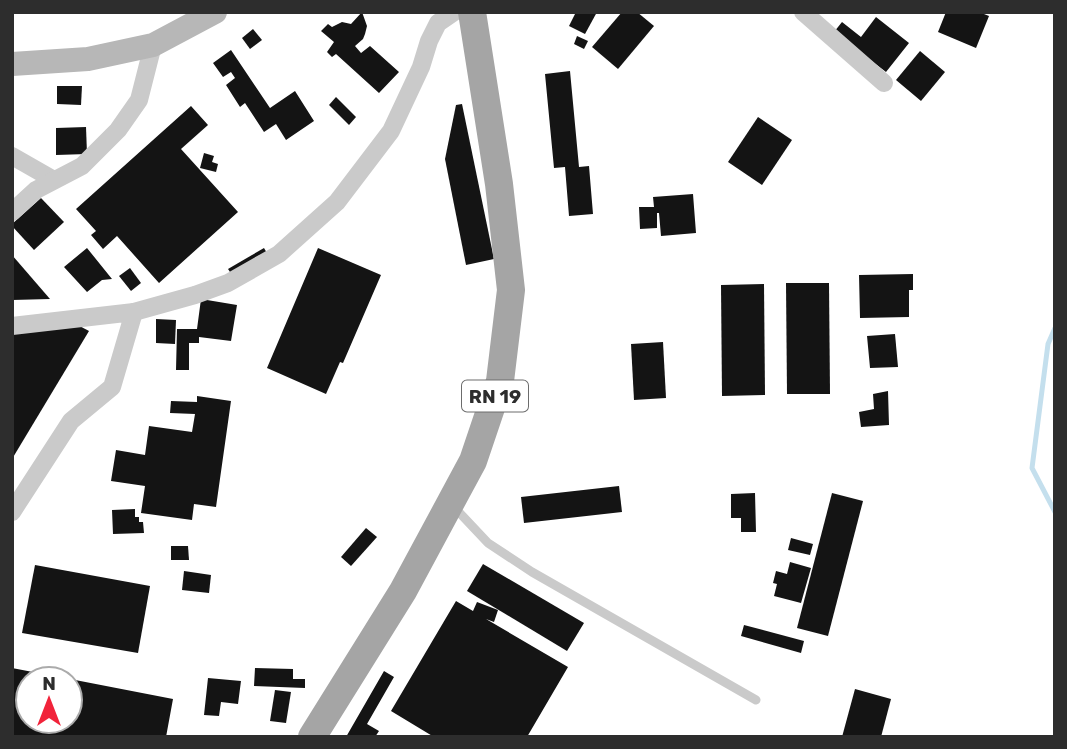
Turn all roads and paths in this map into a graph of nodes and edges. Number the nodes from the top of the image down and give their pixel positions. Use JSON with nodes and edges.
{"nodes":[{"id":1,"x":454,"y":12,"type":"edge"},
{"id":2,"x":472,"y":12,"type":"edge"},
{"id":3,"x":803,"y":12,"type":"edge"},
{"id":4,"x":215,"y":13,"type":"edge"},
{"id":5,"x":153,"y":45,"type":"junction"},
{"id":6,"x":12,"y":64,"type":"edge"},
{"id":7,"x":884,"y":83,"type":"dead end"},
{"id":8,"x":12,"y":156,"type":"edge"},
{"id":9,"x":54,"y":180,"type":"junction"},
{"id":10,"x":12,"y":212,"type":"edge"},
{"id":11,"x":134,"y":312,"type":"junction"},
{"id":12,"x":12,"y":326,"type":"edge"},
{"id":13,"x":451,"y":503,"type":"junction"},
{"id":14,"x":12,"y":512,"type":"edge"},
{"id":15,"x":756,"y":700,"type":"dead end"},
{"id":16,"x":312,"y":737,"type":"edge"}],
"edges":[{"from":1,"to":11,"type":"street"},
{"from":2,"to":13,"type":"main road","number":"RN 19"},
{"from":3,"to":7,"type":"street"},
{"from":4,"to":5,"type":"main road"},
{"from":5,"to":6,"type":"main road"},
{"from":5,"to":9,"type":"street"},
{"from":8,"to":9,"type":"street"},
{"from":9,"to":10,"type":"street"},
{"from":11,"to":12,"type":"street"},
{"from":11,"to":14,"type":"street"},
{"from":13,"to":15,"type":"lane"},
{"from":13,"to":16,"type":"main road","number":"RN 19"}]}
